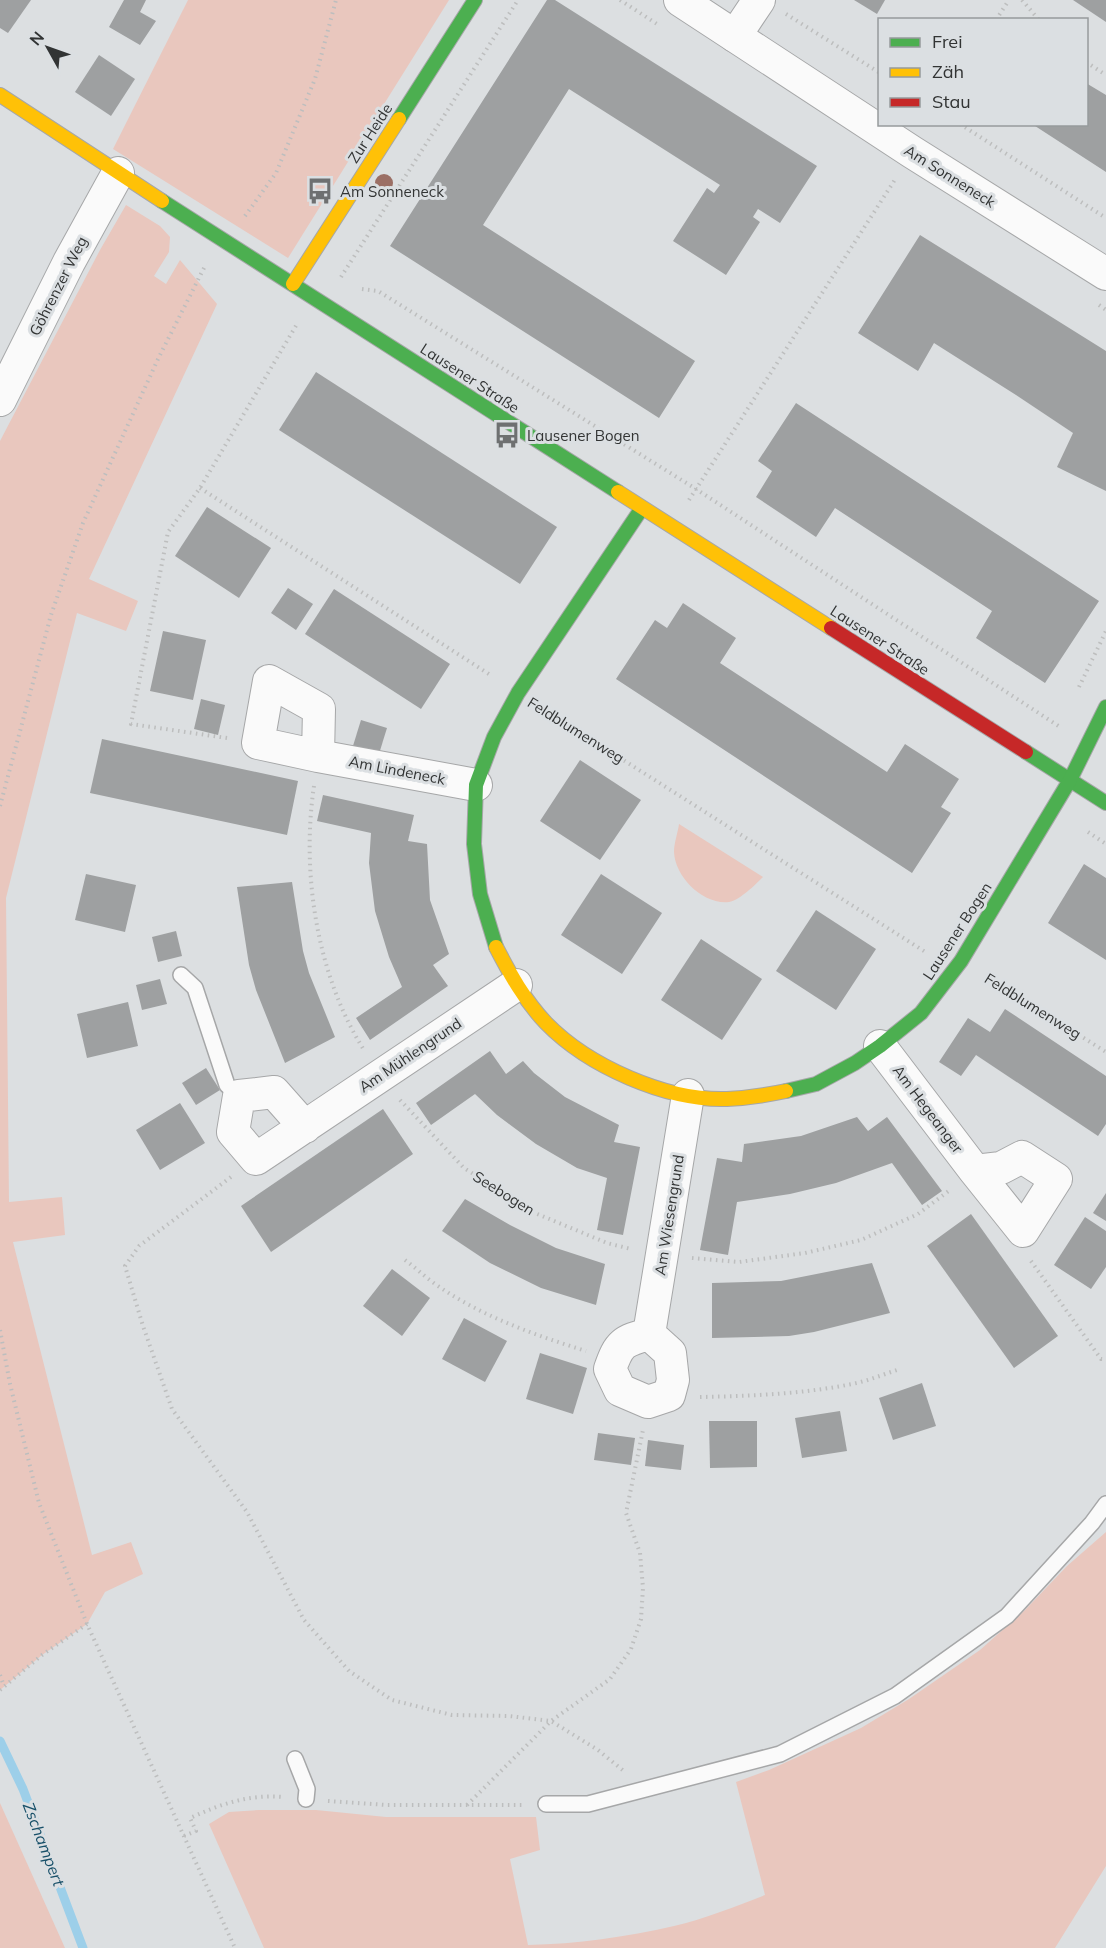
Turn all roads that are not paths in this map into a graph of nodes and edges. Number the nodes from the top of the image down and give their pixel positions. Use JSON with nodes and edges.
{"nodes":[{"id":1,"x":475,"y":0,"type":"edge"},
{"id":2,"x":680,"y":0,"type":"edge"},
{"id":3,"x":771,"y":6,"type":"edge"},
{"id":4,"x":735,"y":36,"type":"junction"},
{"id":5,"x":0,"y":95,"type":"edge"},
{"id":6,"x":118,"y":173,"type":"junction"},
{"id":7,"x":1106,"y":274,"type":"edge"},
{"id":8,"x":293,"y":284,"type":"junction"},
{"id":9,"x":0,"y":400,"type":"edge"},
{"id":10,"x":642,"y":508,"type":"junction"},
{"id":11,"x":1106,"y":707,"type":"edge"},
{"id":12,"x":318,"y":756,"type":"junction"},
{"id":13,"x":1070,"y":780,"type":"junction"},
{"id":14,"x":476,"y":785,"type":"junction"},
{"id":15,"x":1106,"y":803,"type":"edge"},
{"id":16,"x":181,"y":975,"type":"dead end"},
{"id":17,"x":516,"y":985,"type":"junction"},
{"id":18,"x":880,"y":1046,"type":"junction"},
{"id":19,"x":688,"y":1095,"type":"junction"},
{"id":20,"x":239,"y":1096,"type":"junction"},
{"id":21,"x":305,"y":1127,"type":"junction"},
{"id":22,"x":975,"y":1171,"type":"junction"},
{"id":23,"x":649,"y":1334,"type":"junction"},
{"id":24,"x":1106,"y":1504,"type":"edge"},
{"id":25,"x":295,"y":1759,"type":"dead end"},
{"id":26,"x":306,"y":1799,"type":"road end"},
{"id":27,"x":546,"y":1804,"type":"road end"}],
"edges":[{"from":1,"to":8,"type":"street","name":"Zur Heide"},
{"from":2,"to":4,"type":"street","name":"Am Sonneneck"},
{"from":3,"to":4,"type":"street"},
{"from":4,"to":7,"type":"street","name":"Am Sonneneck"},
{"from":5,"to":6,"type":"street","name":"Lausener Straße"},
{"from":6,"to":8,"type":"street","name":"Lausener Straße"},
{"from":6,"to":9,"type":"street","name":"Göhrenzer Weg"},
{"from":8,"to":10,"type":"street","name":"Lausener Straße"},
{"from":10,"to":13,"type":"street","name":"Lausener Straße"},
{"from":10,"to":14,"type":"street","name":"Lausener Bogen"},
{"from":11,"to":13,"type":"street"},
{"from":12,"to":12,"type":"street","name":"Am Lindeneck"},
{"from":12,"to":14,"type":"street","name":"Am Lindeneck"},
{"from":13,"to":15,"type":"street","name":"Lausener Straße"},
{"from":13,"to":18,"type":"street","name":"Lausener Bogen"},
{"from":14,"to":17,"type":"street","name":"Lausener Bogen"},
{"from":16,"to":20,"type":"lane"},
{"from":17,"to":19,"type":"street","name":"Lausener Bogen"},
{"from":17,"to":21,"type":"street","name":"Am Mühlengrund"},
{"from":18,"to":19,"type":"street","name":"Lausener Bogen"},
{"from":18,"to":22,"type":"street","name":"Am Hegeanger"},
{"from":19,"to":23,"type":"street","name":"Am Wiesengrund"},
{"from":20,"to":21,"type":"street"},
{"from":20,"to":21,"type":"street","name":"Am Mühlengrund"},
{"from":22,"to":22,"type":"street","name":"Am Hegeanger"},
{"from":23,"to":23,"type":"street"},
{"from":24,"to":27,"type":"lane"},
{"from":25,"to":26,"type":"lane"}]}
